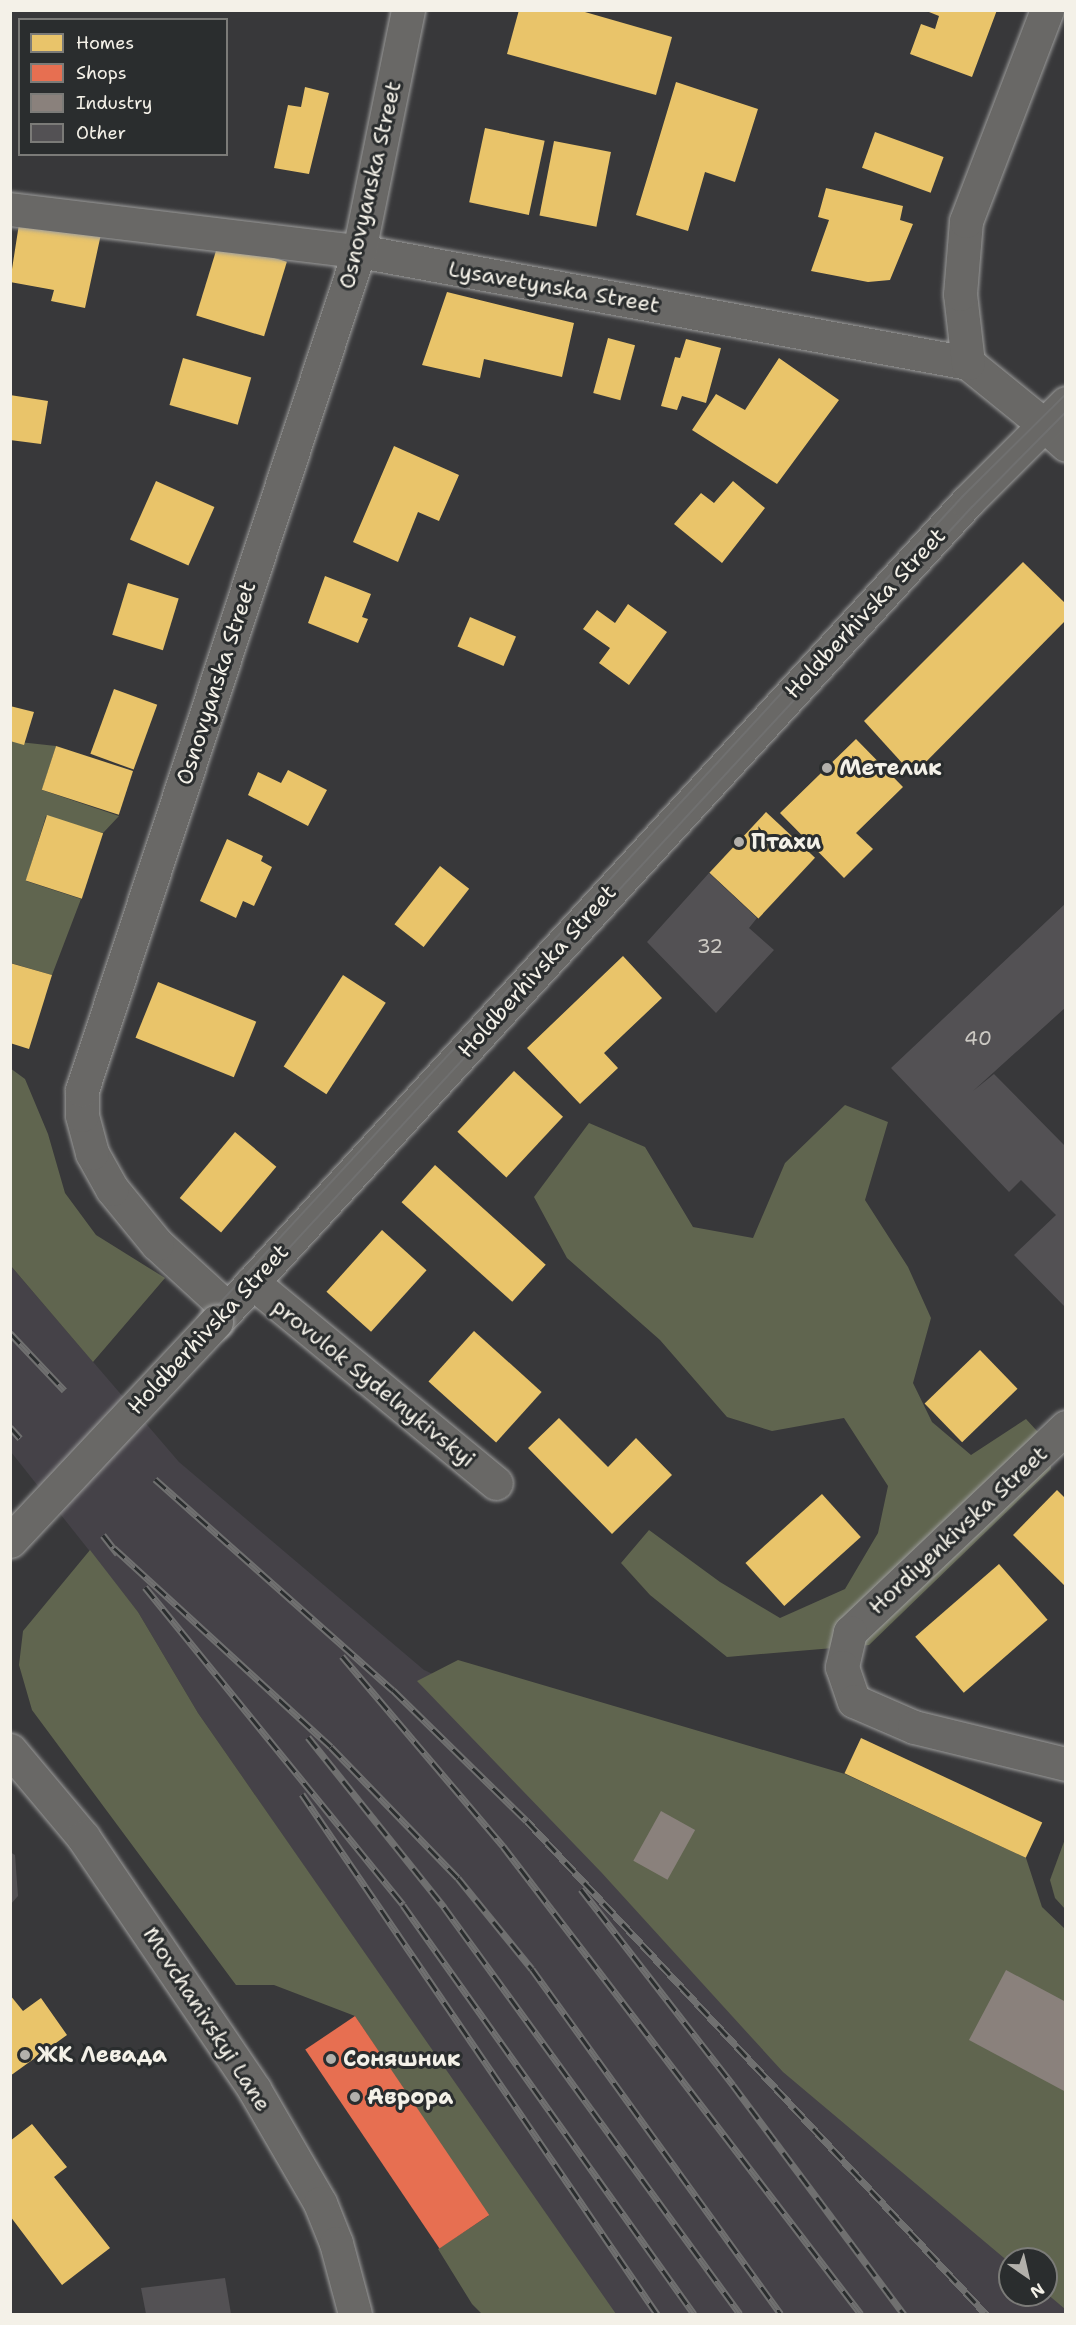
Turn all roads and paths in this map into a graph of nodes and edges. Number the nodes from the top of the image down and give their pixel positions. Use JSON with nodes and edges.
{"nodes":[{"id":1,"x":408,"y":10,"type":"edge"},
{"id":2,"x":1047,"y":10,"type":"edge"},
{"id":3,"x":10,"y":209,"type":"edge"},
{"id":4,"x":359,"y":251,"type":"junction"},
{"id":5,"x":968,"y":363,"type":"junction"},
{"id":6,"x":1058,"y":424,"type":"edge"},
{"id":7,"x":252,"y":1282,"type":"junction"},
{"id":8,"x":222,"y":1315,"type":"junction"},
{"id":9,"x":1065,"y":1427,"type":"edge"},
{"id":10,"x":496,"y":1483,"type":"dead end"},
{"id":11,"x":10,"y":1541,"type":"edge"},
{"id":12,"x":10,"y":1750,"type":"edge"},
{"id":13,"x":1065,"y":1764,"type":"edge"},
{"id":14,"x":355,"y":2314,"type":"edge"}],
"edges":[{"from":1,"to":4,"type":"street","name":"Osnovyanska Street"},
{"from":2,"to":5,"type":"street"},
{"from":3,"to":4,"type":"street","name":"Lysavetynska Street"},
{"from":4,"to":5,"type":"street","name":"Lysavetynska Street"},
{"from":4,"to":8,"type":"street","name":"Osnovyanska Street"},
{"from":5,"to":6,"type":"street","name":"Lysavetynska Street"},
{"from":6,"to":7,"type":"street","name":"Holdberhivska Street"},
{"from":7,"to":8,"type":"street","name":"Holdberhivska Street"},
{"from":7,"to":10,"type":"street","name":"provulok Sydelnykivskyi"},
{"from":8,"to":11,"type":"street","name":"Holdberhivska Street","bridge":true},
{"from":9,"to":13,"type":"street","name":"Hordiyenkivska Street"},
{"from":12,"to":14,"type":"street","name":"Movchanivskyi Lane"}]}
